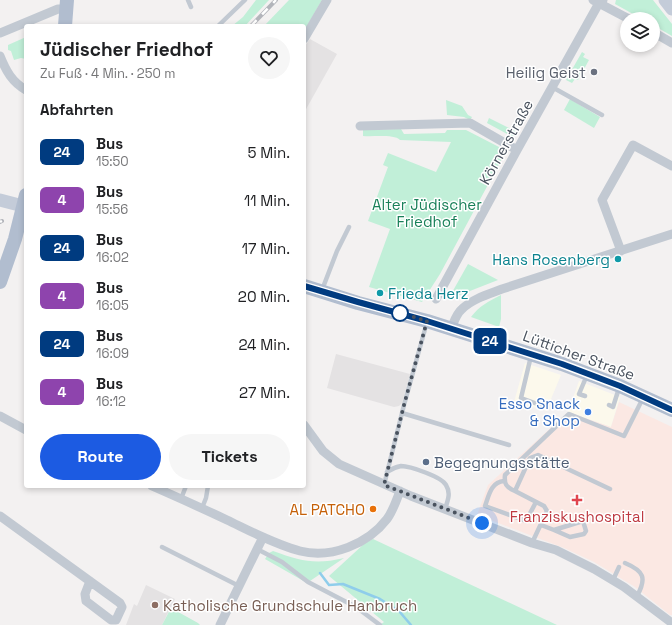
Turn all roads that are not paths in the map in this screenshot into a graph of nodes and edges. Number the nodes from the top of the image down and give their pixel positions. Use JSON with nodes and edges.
{"nodes":[{"id":1,"x":188,"y":0,"type":"edge"},
{"id":2,"x":246,"y":0,"type":"edge"},
{"id":3,"x":327,"y":0,"type":"edge"},
{"id":4,"x":665,"y":0,"type":"edge"},
{"id":5,"x":599,"y":1,"type":"edge"},
{"id":6,"x":67,"y":5,"type":"edge"},
{"id":7,"x":191,"y":7,"type":"dead end"},
{"id":8,"x":672,"y":9,"type":"edge"},
{"id":9,"x":620,"y":14,"type":"edge"},
{"id":10,"x":65,"y":24,"type":"edge"},
{"id":11,"x":220,"y":24,"type":"edge"},
{"id":12,"x":0,"y":33,"type":"edge"},
{"id":13,"x":306,"y":36,"type":"edge"},
{"id":14,"x":660,"y":36,"type":"edge"},
{"id":15,"x":672,"y":43,"type":"edge"},
{"id":16,"x":0,"y":56,"type":"edge"},
{"id":17,"x":552,"y":87,"type":"junction"},
{"id":18,"x":24,"y":89,"type":"edge"},
{"id":19,"x":602,"y":115,"type":"dead end"},
{"id":20,"x":360,"y":126,"type":"dead end"},
{"id":21,"x":517,"y":150,"type":"junction"},
{"id":22,"x":672,"y":166,"type":"edge"},
{"id":23,"x":0,"y":200,"type":"edge"},
{"id":24,"x":24,"y":203,"type":"edge"},
{"id":25,"x":24,"y":207,"type":"edge"},
{"id":26,"x":349,"y":227,"type":"dead end"},
{"id":27,"x":672,"y":234,"type":"edge"},
{"id":28,"x":621,"y":251,"type":"junction"},
{"id":29,"x":0,"y":282,"type":"edge"},
{"id":30,"x":306,"y":287,"type":"edge"},
{"id":31,"x":321,"y":291,"type":"junction"},
{"id":32,"x":436,"y":299,"type":"dead end"},
{"id":33,"x":427,"y":321,"type":"junction"},
{"id":34,"x":451,"y":329,"type":"junction"},
{"id":35,"x":532,"y":354,"type":"junction"},
{"id":36,"x":588,"y":373,"type":"junction"},
{"id":37,"x":620,"y":386,"type":"junction"},
{"id":38,"x":585,"y":396,"type":"dead end"},
{"id":39,"x":643,"y":397,"type":"junction"},
{"id":40,"x":608,"y":405,"type":"dead end"},
{"id":41,"x":543,"y":406,"type":"dead end"},
{"id":42,"x":672,"y":410,"type":"edge"},
{"id":43,"x":402,"y":413,"type":"junction"},
{"id":44,"x":0,"y":416,"type":"edge"},
{"id":45,"x":306,"y":427,"type":"edge"},
{"id":46,"x":24,"y":429,"type":"edge"},
{"id":47,"x":509,"y":444,"type":"dead end"},
{"id":48,"x":387,"y":472,"type":"junction"},
{"id":49,"x":504,"y":481,"type":"junction"},
{"id":50,"x":384,"y":485,"type":"junction"},
{"id":51,"x":156,"y":488,"type":"edge"},
{"id":52,"x":185,"y":488,"type":"edge"},
{"id":53,"x":208,"y":488,"type":"edge"},
{"id":54,"x":610,"y":489,"type":"dead end"},
{"id":55,"x":400,"y":491,"type":"junction"},
{"id":56,"x":514,"y":491,"type":"junction"},
{"id":57,"x":181,"y":499,"type":"junction"},
{"id":58,"x":536,"y":502,"type":"junction"},
{"id":59,"x":202,"y":508,"type":"junction"},
{"id":60,"x":446,"y":509,"type":"junction"},
{"id":61,"x":0,"y":516,"type":"edge"},
{"id":62,"x":541,"y":525,"type":"junction"},
{"id":63,"x":554,"y":530,"type":"junction"},
{"id":64,"x":263,"y":537,"type":"junction"},
{"id":65,"x":532,"y":543,"type":"junction"},
{"id":66,"x":162,"y":547,"type":"dead end"},
{"id":67,"x":257,"y":549,"type":"junction"},
{"id":68,"x":625,"y":563,"type":"dead end"},
{"id":69,"x":619,"y":567,"type":"dead end"},
{"id":70,"x":613,"y":580,"type":"junction"},
{"id":71,"x":90,"y":581,"type":"dead end"},
{"id":72,"x":239,"y":586,"type":"junction"},
{"id":73,"x":637,"y":596,"type":"junction"},
{"id":74,"x":672,"y":623,"type":"edge"},
{"id":75,"x":220,"y":625,"type":"edge"},
{"id":76,"x":380,"y":625,"type":"edge"}],
"edges":[{"from":1,"to":7,"type":"lane"},
{"from":2,"to":11,"type":"lane"},
{"from":3,"to":13,"type":"street"},
{"from":4,"to":8,"type":"street"},
{"from":5,"to":9,"type":"street"},
{"from":5,"to":17,"type":"street","name":"Körnerstraße"},
{"from":6,"to":10,"type":"main road"},
{"from":6,"to":12,"type":"street"},
{"from":14,"to":15,"type":"street"},
{"from":16,"to":18,"type":"street"},
{"from":17,"to":19,"type":"lane"},
{"from":17,"to":21,"type":"street","name":"Körnerstraße"},
{"from":20,"to":21,"type":"street"},
{"from":21,"to":32,"type":"street","name":"Körnerstraße"},
{"from":22,"to":28,"type":"street"},
{"from":23,"to":24,"type":"street"},
{"from":25,"to":29,"type":"main road"},
{"from":26,"to":31,"type":"lane"},
{"from":27,"to":28,"type":"street"},
{"from":28,"to":34,"type":"street"},
{"from":30,"to":31,"type":"main road","name":"Lütticher Straße"},
{"from":31,"to":33,"type":"main road","name":"Lütticher Straße"},
{"from":33,"to":34,"type":"main road","name":"Lütticher Straße"},
{"from":33,"to":43,"type":"lane"},
{"from":34,"to":35,"type":"main road","name":"Lütticher Straße"},
{"from":35,"to":36,"type":"main road","name":"Lütticher Straße"},
{"from":35,"to":41,"type":"lane"},
{"from":36,"to":37,"type":"main road","name":"Lütticher Straße"},
{"from":36,"to":38,"type":"lane"},
{"from":37,"to":39,"type":"main road","name":"Lütticher Straße"},
{"from":37,"to":40,"type":"lane"},
{"from":39,"to":42,"type":"main road","name":"Lütticher Straße"},
{"from":39,"to":49,"type":"lane"},
{"from":43,"to":47,"type":"lane"},
{"from":43,"to":48,"type":"lane"},
{"from":44,"to":46,"type":"street"},
{"from":45,"to":50,"type":"street"},
{"from":48,"to":50,"type":"lane"},
{"from":48,"to":60,"type":"lane"},
{"from":49,"to":56,"type":"lane"},
{"from":49,"to":58,"type":"lane"},
{"from":50,"to":55,"type":"street"},
{"from":51,"to":57,"type":"street"},
{"from":52,"to":57,"type":"lane"},
{"from":53,"to":59,"type":"lane"},
{"from":54,"to":56,"type":"lane"},
{"from":55,"to":60,"type":"street"},
{"from":55,"to":64,"type":"street"},
{"from":56,"to":58,"type":"lane"},
{"from":57,"to":59,"type":"street"},
{"from":58,"to":62,"type":"lane"},
{"from":59,"to":64,"type":"street"},
{"from":60,"to":65,"type":"street"},
{"from":61,"to":71,"type":"street"},
{"from":62,"to":63,"type":"lane"},
{"from":62,"to":65,"type":"lane"},
{"from":63,"to":63,"type":"lane"},
{"from":64,"to":67,"type":"street"},
{"from":65,"to":70,"type":"street"},
{"from":66,"to":72,"type":"lane"},
{"from":67,"to":72,"type":"street"},
{"from":67,"to":76,"type":"lane"},
{"from":68,"to":73,"type":"lane"},
{"from":69,"to":70,"type":"lane"},
{"from":70,"to":73,"type":"street"},
{"from":72,"to":75,"type":"street"},
{"from":73,"to":74,"type":"street"}]}
